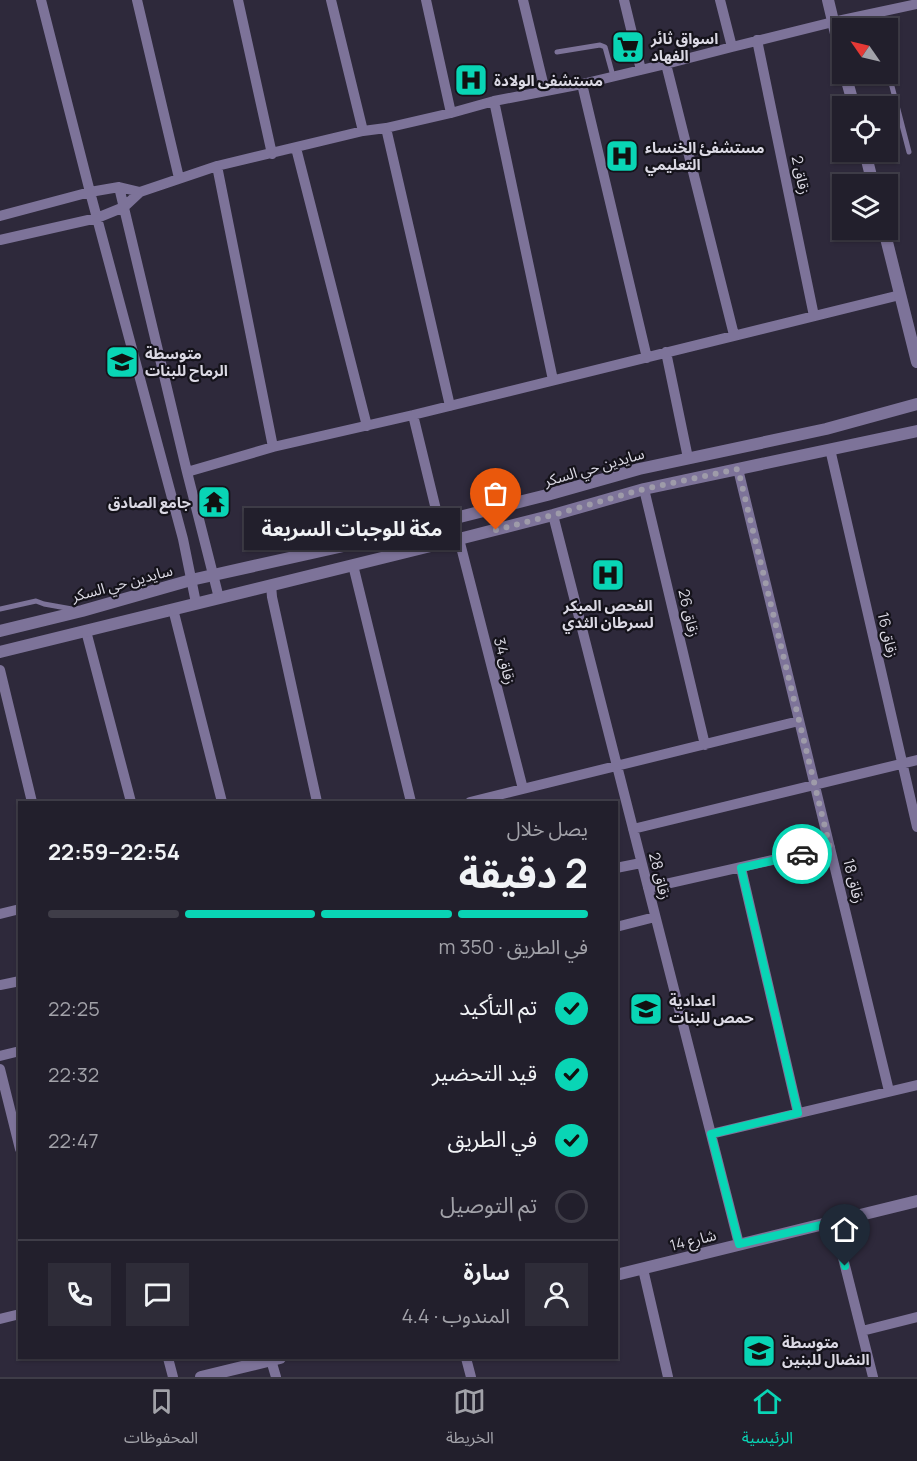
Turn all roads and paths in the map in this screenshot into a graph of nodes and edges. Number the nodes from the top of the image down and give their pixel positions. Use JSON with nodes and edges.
{"nodes":[{"id":1,"x":41,"y":0,"type":"edge"},
{"id":2,"x":137,"y":0,"type":"edge"},
{"id":3,"x":238,"y":0,"type":"edge"},
{"id":4,"x":331,"y":0,"type":"edge"},
{"id":5,"x":426,"y":0,"type":"edge"},
{"id":6,"x":523,"y":0,"type":"edge"},
{"id":7,"x":624,"y":0,"type":"edge"},
{"id":8,"x":720,"y":0,"type":"edge"},
{"id":9,"x":828,"y":0,"type":"edge"},
{"id":10,"x":917,"y":4,"type":"edge"},
{"id":11,"x":873,"y":14,"type":"junction"},
{"id":12,"x":832,"y":18,"type":"edge"},
{"id":13,"x":853,"y":18,"type":"edge"},
{"id":14,"x":874,"y":18,"type":"edge"},
{"id":15,"x":832,"y":22,"type":"edge"},
{"id":16,"x":758,"y":40,"type":"junction"},
{"id":17,"x":732,"y":46,"type":"junction"},
{"id":18,"x":557,"y":52,"type":"dead end"},
{"id":19,"x":666,"y":64,"type":"junction"},
{"id":20,"x":641,"y":70,"type":"junction"},
{"id":21,"x":613,"y":76,"type":"junction"},
{"id":22,"x":582,"y":84,"type":"junction"},
{"id":23,"x":891,"y":84,"type":"edge"},
{"id":24,"x":545,"y":91,"type":"junction"},
{"id":25,"x":494,"y":101,"type":"junction"},
{"id":26,"x":451,"y":113,"type":"junction"},
{"id":27,"x":386,"y":128,"type":"junction"},
{"id":28,"x":363,"y":131,"type":"junction"},
{"id":29,"x":296,"y":148,"type":"junction"},
{"id":30,"x":909,"y":152,"type":"dead end"},
{"id":31,"x":272,"y":154,"type":"junction"},
{"id":32,"x":217,"y":166,"type":"junction"},
{"id":33,"x":179,"y":178,"type":"junction"},
{"id":34,"x":119,"y":187,"type":"junction"},
{"id":35,"x":90,"y":192,"type":"junction"},
{"id":36,"x":140,"y":192,"type":"junction"},
{"id":37,"x":124,"y":207,"type":"junction"},
{"id":38,"x":0,"y":216,"type":"edge"},
{"id":39,"x":97,"y":218,"type":"junction"},
{"id":40,"x":0,"y":240,"type":"edge"},
{"id":41,"x":886,"y":240,"type":"edge"},
{"id":42,"x":900,"y":295,"type":"junction"},
{"id":43,"x":814,"y":316,"type":"junction"},
{"id":44,"x":734,"y":335,"type":"junction"},
{"id":45,"x":666,"y":352,"type":"junction"},
{"id":46,"x":646,"y":357,"type":"junction"},
{"id":47,"x":917,"y":362,"type":"edge"},
{"id":48,"x":553,"y":380,"type":"junction"},
{"id":49,"x":917,"y":404,"type":"edge"},
{"id":50,"x":450,"y":406,"type":"junction"},
{"id":51,"x":413,"y":415,"type":"junction"},
{"id":52,"x":367,"y":426,"type":"junction"},
{"id":53,"x":917,"y":431,"type":"edge"},
{"id":54,"x":273,"y":447,"type":"junction"},
{"id":55,"x":830,"y":449,"type":"junction"},
{"id":56,"x":688,"y":458,"type":"junction"},
{"id":57,"x":738,"y":469,"type":"junction"},
{"id":58,"x":187,"y":472,"type":"junction"},
{"id":59,"x":644,"y":489,"type":"junction"},
{"id":60,"x":553,"y":515,"type":"junction"},
{"id":61,"x":439,"y":522,"type":"junction"},
{"id":62,"x":459,"y":539,"type":"junction"},
{"id":63,"x":353,"y":565,"type":"junction"},
{"id":64,"x":213,"y":575,"type":"junction"},
{"id":65,"x":191,"y":580,"type":"junction"},
{"id":66,"x":271,"y":585,"type":"junction"},
{"id":67,"x":219,"y":598,"type":"junction"},
{"id":68,"x":196,"y":603,"type":"junction"},
{"id":69,"x":0,"y":609,"type":"edge"},
{"id":70,"x":174,"y":609,"type":"junction"},
{"id":71,"x":82,"y":611,"type":"junction"},
{"id":72,"x":0,"y":631,"type":"edge"},
{"id":73,"x":86,"y":631,"type":"junction"},
{"id":74,"x":0,"y":652,"type":"edge"},
{"id":75,"x":0,"y":670,"type":"edge"},
{"id":76,"x":799,"y":721,"type":"junction"},
{"id":77,"x":705,"y":745,"type":"junction"},
{"id":78,"x":917,"y":760,"type":"edge"},
{"id":79,"x":902,"y":764,"type":"junction"},
{"id":80,"x":617,"y":767,"type":"junction"},
{"id":81,"x":815,"y":785,"type":"junction"},
{"id":82,"x":523,"y":789,"type":"junction"},
{"id":83,"x":32,"y":801,"type":"edge"},
{"id":84,"x":131,"y":801,"type":"edge"},
{"id":85,"x":222,"y":801,"type":"edge"},
{"id":86,"x":317,"y":801,"type":"edge"},
{"id":87,"x":411,"y":801,"type":"edge"},
{"id":88,"x":474,"y":801,"type":"edge"},
{"id":89,"x":917,"y":827,"type":"edge"},
{"id":90,"x":633,"y":830,"type":"junction"},
{"id":91,"x":830,"y":848,"type":"junction"},
{"id":92,"x":641,"y":862,"type":"junction"},
{"id":93,"x":618,"y":868,"type":"edge"},
{"id":94,"x":741,"y":868,"type":"junction"},
{"id":95,"x":648,"y":888,"type":"junction"},
{"id":96,"x":18,"y":910,"type":"edge"},
{"id":97,"x":0,"y":914,"type":"edge"},
{"id":98,"x":656,"y":918,"type":"junction"},
{"id":99,"x":618,"y":927,"type":"edge"},
{"id":100,"x":18,"y":982,"type":"edge"},
{"id":101,"x":0,"y":986,"type":"edge"},
{"id":102,"x":18,"y":1052,"type":"edge"},
{"id":103,"x":0,"y":1056,"type":"edge"},
{"id":104,"x":0,"y":1069,"type":"edge"},
{"id":105,"x":917,"y":1084,"type":"edge"},
{"id":106,"x":889,"y":1091,"type":"junction"},
{"id":107,"x":798,"y":1113,"type":"junction"},
{"id":108,"x":711,"y":1134,"type":"junction"},
{"id":109,"x":18,"y":1141,"type":"edge"},
{"id":110,"x":917,"y":1202,"type":"edge"},
{"id":111,"x":834,"y":1222,"type":"junction"},
{"id":112,"x":739,"y":1244,"type":"junction"},
{"id":113,"x":643,"y":1269,"type":"junction"},
{"id":114,"x":618,"y":1275,"type":"edge"},
{"id":115,"x":18,"y":1314,"type":"edge"},
{"id":116,"x":917,"y":1317,"type":"edge"},
{"id":117,"x":0,"y":1319,"type":"edge"},
{"id":118,"x":862,"y":1331,"type":"junction"},
{"id":119,"x":168,"y":1359,"type":"edge"},
{"id":120,"x":275,"y":1359,"type":"edge"},
{"id":121,"x":466,"y":1359,"type":"edge"},
{"id":122,"x":173,"y":1377,"type":"edge"},
{"id":123,"x":201,"y":1377,"type":"edge"},
{"id":124,"x":276,"y":1377,"type":"edge"},
{"id":125,"x":471,"y":1377,"type":"edge"},
{"id":126,"x":668,"y":1377,"type":"edge"},
{"id":127,"x":873,"y":1377,"type":"edge"}],
"edges":[{"from":1,"to":35,"type":"street"},
{"from":2,"to":33,"type":"street"},
{"from":3,"to":31,"type":"street"},
{"from":4,"to":28,"type":"street"},
{"from":5,"to":26,"type":"street"},
{"from":6,"to":24,"type":"street"},
{"from":7,"to":20,"type":"street"},
{"from":8,"to":17,"type":"street"},
{"from":9,"to":12,"type":"street"},
{"from":10,"to":11,"type":"street"},
{"from":11,"to":13,"type":"street"},
{"from":11,"to":14,"type":"lane"},
{"from":15,"to":16,"type":"street"},
{"from":16,"to":17,"type":"street"},
{"from":16,"to":43,"type":"street","name":"زقاق 2"},
{"from":17,"to":19,"type":"street"},
{"from":18,"to":21,"type":"lane"},
{"from":19,"to":20,"type":"street"},
{"from":19,"to":44,"type":"street"},
{"from":20,"to":21,"type":"street"},
{"from":21,"to":22,"type":"street"},
{"from":22,"to":24,"type":"street"},
{"from":22,"to":46,"type":"street"},
{"from":23,"to":30,"type":"lane"},
{"from":24,"to":25,"type":"street"},
{"from":25,"to":26,"type":"street"},
{"from":25,"to":48,"type":"street"},
{"from":26,"to":27,"type":"street"},
{"from":27,"to":28,"type":"street"},
{"from":27,"to":50,"type":"street"},
{"from":28,"to":29,"type":"street"},
{"from":29,"to":31,"type":"street"},
{"from":29,"to":52,"type":"street"},
{"from":31,"to":32,"type":"street"},
{"from":32,"to":33,"type":"street"},
{"from":32,"to":54,"type":"street"},
{"from":33,"to":36,"type":"street"},
{"from":34,"to":35,"type":"street"},
{"from":34,"to":36,"type":"street"},
{"from":34,"to":37,"type":"street"},
{"from":35,"to":38,"type":"street"},
{"from":35,"to":39,"type":"street"},
{"from":36,"to":37,"type":"street"},
{"from":37,"to":39,"type":"street"},
{"from":37,"to":58,"type":"street"},
{"from":39,"to":40,"type":"street"},
{"from":39,"to":65,"type":"street"},
{"from":41,"to":42,"type":"street"},
{"from":42,"to":43,"type":"street"},
{"from":42,"to":47,"type":"street"},
{"from":43,"to":44,"type":"street"},
{"from":44,"to":45,"type":"street"},
{"from":45,"to":46,"type":"street"},
{"from":45,"to":56,"type":"street"},
{"from":46,"to":48,"type":"street"},
{"from":48,"to":50,"type":"street"},
{"from":49,"to":56,"type":"street","name":"سايدين حي السكر"},
{"from":50,"to":51,"type":"street"},
{"from":51,"to":52,"type":"street"},
{"from":51,"to":61,"type":"street"},
{"from":52,"to":54,"type":"street"},
{"from":53,"to":55,"type":"street"},
{"from":54,"to":58,"type":"street"},
{"from":55,"to":57,"type":"street"},
{"from":55,"to":79,"type":"street","name":"زقاق 16"},
{"from":56,"to":61,"type":"street","name":"سايدين حي السكر"},
{"from":57,"to":59,"type":"street"},
{"from":57,"to":76,"type":"street","name":"زقاق 18"},
{"from":58,"to":64,"type":"street"},
{"from":59,"to":60,"type":"street"},
{"from":59,"to":77,"type":"street","name":"زقاق 26"},
{"from":60,"to":62,"type":"street"},
{"from":60,"to":80,"type":"street","name":"زقاق 28"},
{"from":61,"to":64,"type":"street","name":"سايدين حي السكر"},
{"from":62,"to":63,"type":"street"},
{"from":62,"to":82,"type":"street","name":"زقاق 34"},
{"from":63,"to":66,"type":"street"},
{"from":63,"to":87,"type":"street"},
{"from":64,"to":65,"type":"street","name":"سايدين حي السكر"},
{"from":64,"to":67,"type":"street"},
{"from":65,"to":68,"type":"street"},
{"from":65,"to":71,"type":"street","name":"سايدين حي السكر"},
{"from":66,"to":67,"type":"street"},
{"from":66,"to":86,"type":"street"},
{"from":67,"to":68,"type":"street"},
{"from":68,"to":70,"type":"street"},
{"from":69,"to":71,"type":"lane"},
{"from":70,"to":73,"type":"street"},
{"from":70,"to":85,"type":"street"},
{"from":71,"to":72,"type":"street","name":"سايدين حي السكر"},
{"from":73,"to":74,"type":"street"},
{"from":73,"to":84,"type":"street"},
{"from":75,"to":83,"type":"street"},
{"from":76,"to":77,"type":"street"},
{"from":76,"to":81,"type":"street","name":"زقاق 18"},
{"from":77,"to":80,"type":"street"},
{"from":78,"to":79,"type":"street"},
{"from":79,"to":81,"type":"street"},
{"from":79,"to":89,"type":"street","name":"زقاق 16"},
{"from":80,"to":82,"type":"street"},
{"from":80,"to":90,"type":"street","name":"زقاق 28"},
{"from":81,"to":90,"type":"street"},
{"from":81,"to":91,"type":"street","name":"زقاق 18"},
{"from":82,"to":88,"type":"street"},
{"from":90,"to":92,"type":"street","name":"زقاق 28"},
{"from":91,"to":94,"type":"street"},
{"from":91,"to":106,"type":"street","name":"زقاق 18"},
{"from":92,"to":93,"type":"street"},
{"from":92,"to":95,"type":"street","name":"زقاق 28"},
{"from":94,"to":95,"type":"street"},
{"from":94,"to":107,"type":"street"},
{"from":95,"to":98,"type":"street","name":"زقاق 28"},
{"from":96,"to":97,"type":"street"},
{"from":98,"to":99,"type":"street"},
{"from":98,"to":108,"type":"street","name":"زقاق 28"},
{"from":100,"to":101,"type":"street"},
{"from":102,"to":103,"type":"street"},
{"from":104,"to":109,"type":"street"},
{"from":105,"to":106,"type":"street"},
{"from":106,"to":107,"type":"street"},
{"from":107,"to":108,"type":"street"},
{"from":108,"to":112,"type":"street","name":"زقاق 28"},
{"from":110,"to":111,"type":"street","name":"شارع 14"},
{"from":111,"to":112,"type":"street","name":"شارع 14"},
{"from":111,"to":118,"type":"street"},
{"from":112,"to":113,"type":"street","name":"شارع 14"},
{"from":113,"to":114,"type":"street","name":"شارع 14"},
{"from":113,"to":126,"type":"street"},
{"from":115,"to":117,"type":"street"},
{"from":116,"to":118,"type":"street"},
{"from":118,"to":127,"type":"street"},
{"from":119,"to":122,"type":"street"},
{"from":120,"to":123,"type":"street"},
{"from":120,"to":124,"type":"street"},
{"from":121,"to":125,"type":"street"}]}
